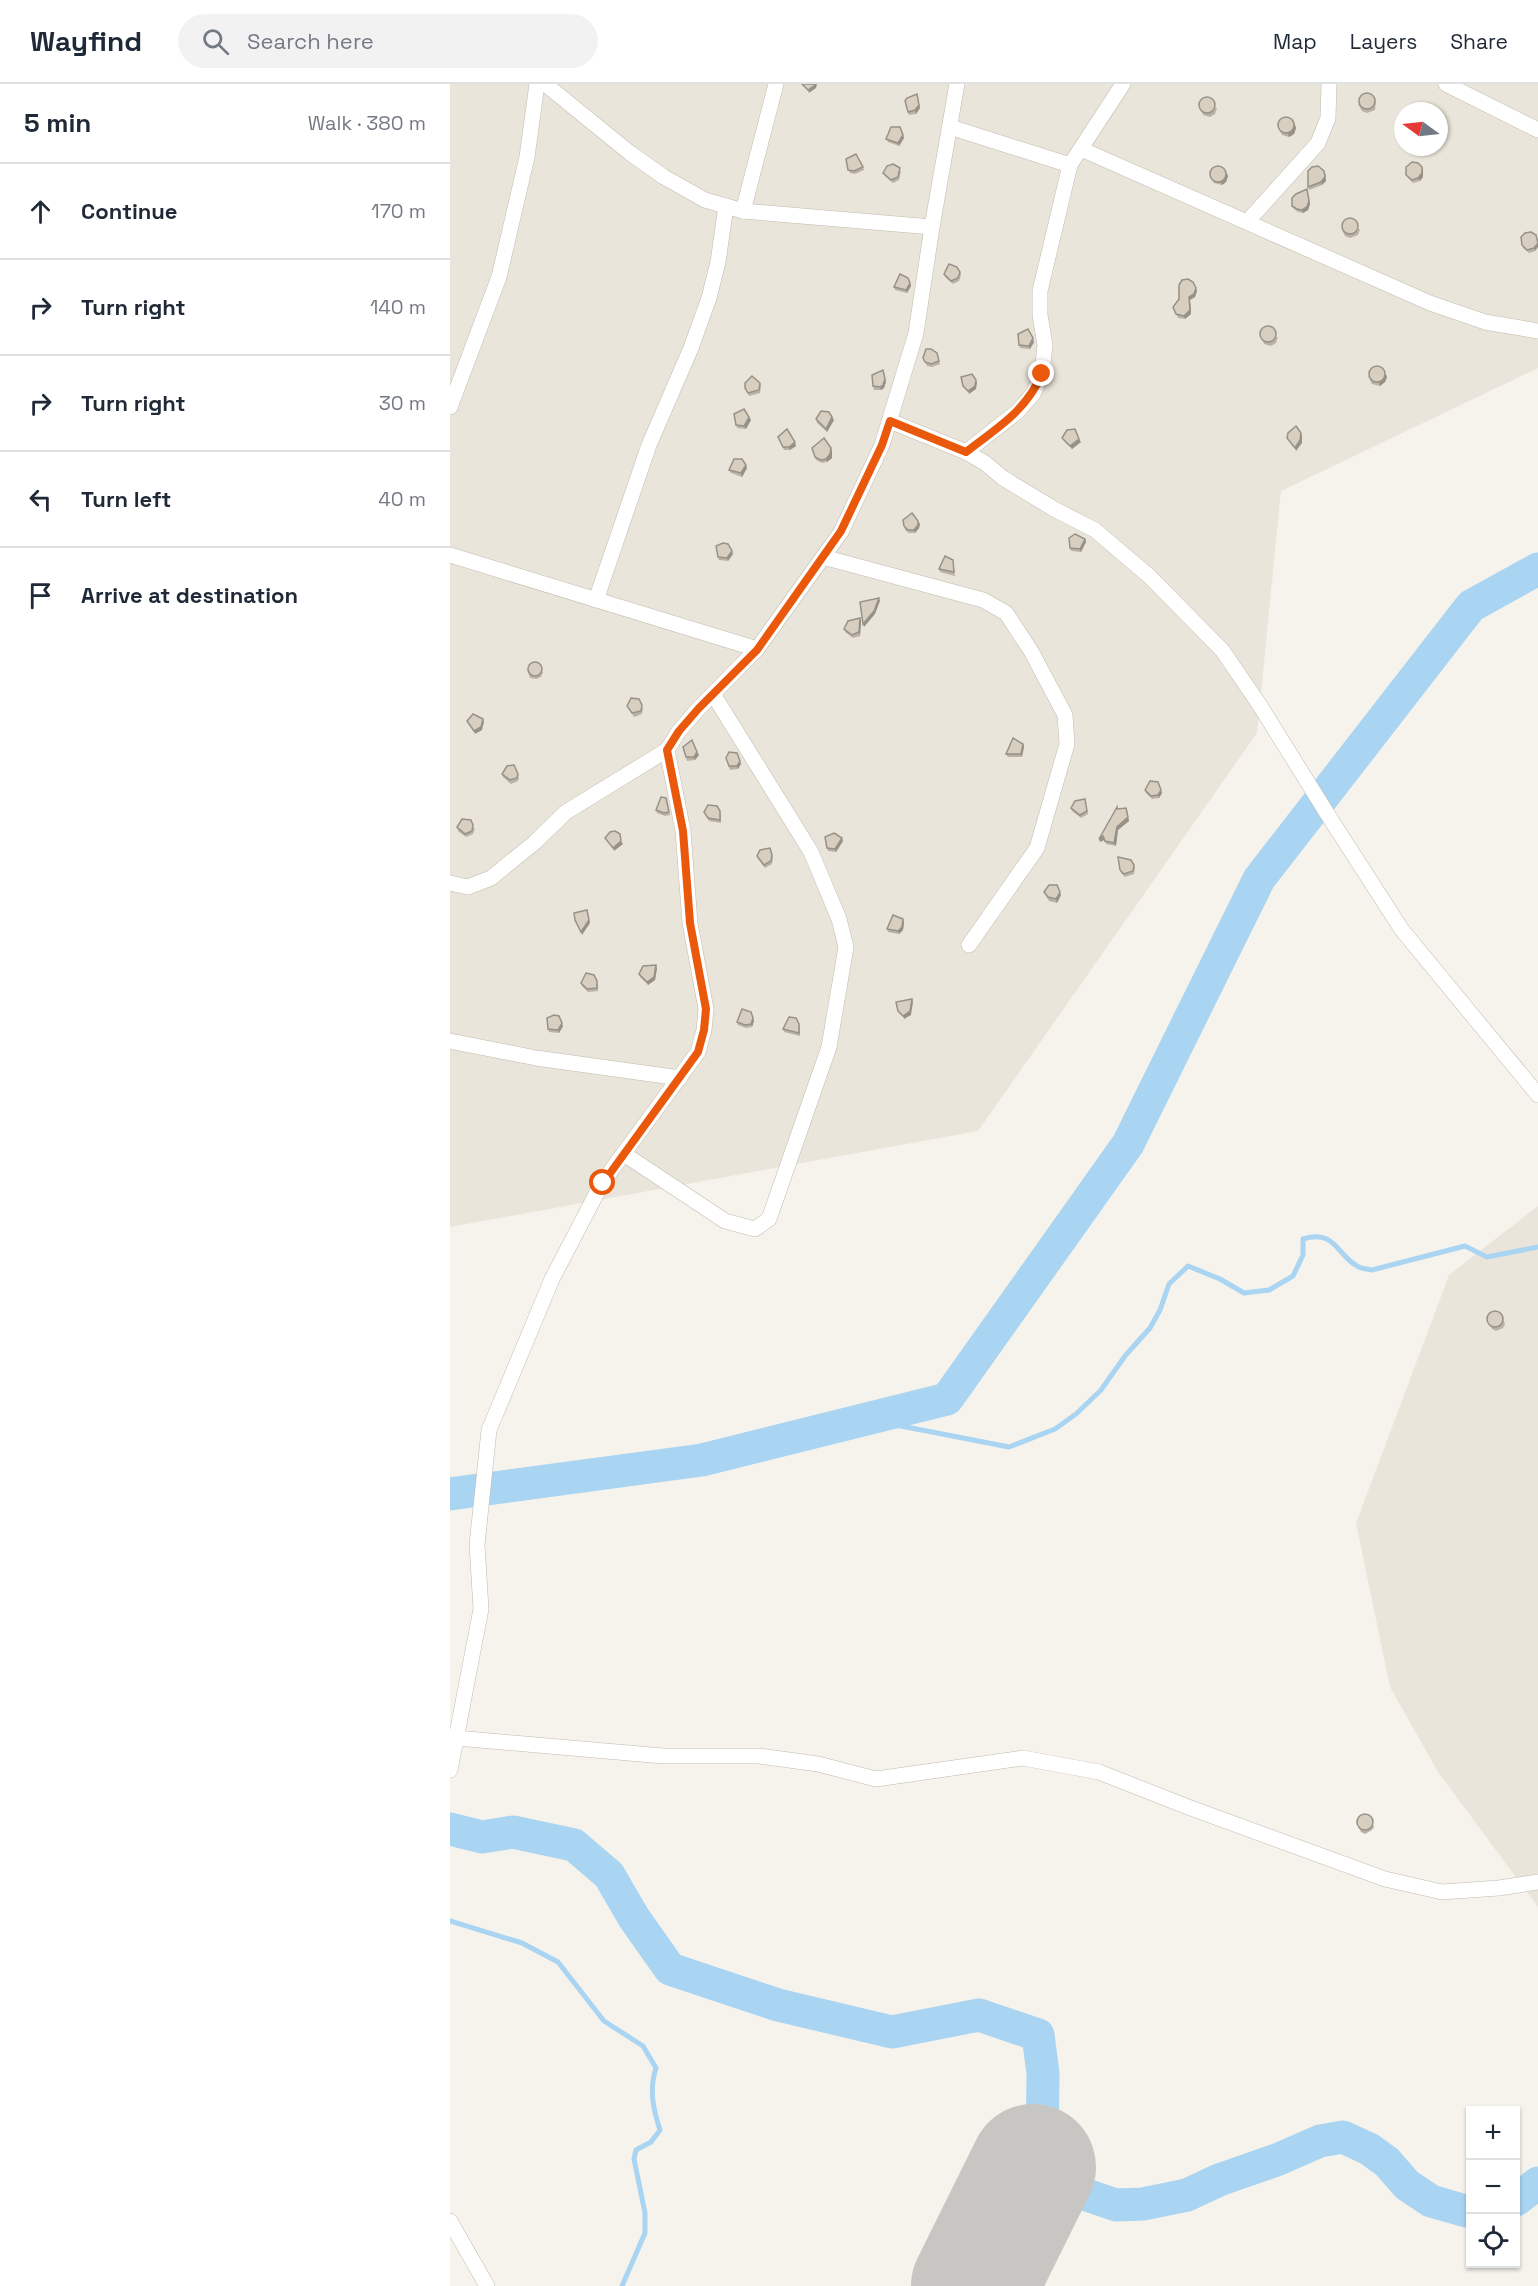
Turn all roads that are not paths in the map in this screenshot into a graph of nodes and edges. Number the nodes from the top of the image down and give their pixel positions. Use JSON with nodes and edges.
{"nodes":[{"id":1,"x":537,"y":84,"type":"edge"},
{"id":2,"x":545,"y":84,"type":"edge"},
{"id":3,"x":776,"y":84,"type":"edge"},
{"id":4,"x":957,"y":84,"type":"edge"},
{"id":5,"x":1123,"y":84,"type":"edge"},
{"id":6,"x":1329,"y":84,"type":"edge"},
{"id":7,"x":1446,"y":84,"type":"edge"},
{"id":8,"x":950,"y":127,"type":"junction"},
{"id":9,"x":1538,"y":130,"type":"edge"},
{"id":10,"x":1081,"y":149,"type":"junction"},
{"id":11,"x":1070,"y":165,"type":"junction"},
{"id":12,"x":726,"y":206,"type":"junction"},
{"id":13,"x":743,"y":211,"type":"junction"},
{"id":14,"x":1248,"y":222,"type":"junction"},
{"id":15,"x":932,"y":228,"type":"junction"},
{"id":16,"x":1538,"y":331,"type":"edge"},
{"id":17,"x":450,"y":407,"type":"edge"},
{"id":18,"x":890,"y":421,"type":"junction"},
{"id":19,"x":966,"y":452,"type":"junction"},
{"id":20,"x":450,"y":555,"type":"edge"},
{"id":21,"x":823,"y":557,"type":"junction"},
{"id":22,"x":596,"y":600,"type":"junction"},
{"id":23,"x":757,"y":650,"type":"junction"},
{"id":24,"x":713,"y":694,"type":"junction"},
{"id":25,"x":667,"y":750,"type":"junction"},
{"id":26,"x":450,"y":883,"type":"edge"},
{"id":27,"x":969,"y":945,"type":"dead end"},
{"id":28,"x":450,"y":1041,"type":"edge"},
{"id":29,"x":680,"y":1078,"type":"junction"},
{"id":30,"x":1538,"y":1095,"type":"edge"},
{"id":31,"x":624,"y":1154,"type":"junction"},
{"id":32,"x":456,"y":1738,"type":"junction"},
{"id":33,"x":450,"y":1770,"type":"edge"},
{"id":34,"x":1538,"y":1882,"type":"edge"},
{"id":35,"x":450,"y":2221,"type":"edge"},
{"id":36,"x":487,"y":2286,"type":"edge"}],
"edges":[{"from":1,"to":17,"type":"street"},
{"from":2,"to":12,"type":"street"},
{"from":3,"to":13,"type":"street"},
{"from":4,"to":8,"type":"street"},
{"from":5,"to":10,"type":"street"},
{"from":6,"to":14,"type":"street"},
{"from":7,"to":9,"type":"street"},
{"from":8,"to":11,"type":"street"},
{"from":8,"to":15,"type":"street"},
{"from":10,"to":11,"type":"street"},
{"from":10,"to":14,"type":"street"},
{"from":11,"to":19,"type":"street"},
{"from":12,"to":13,"type":"street"},
{"from":12,"to":22,"type":"street"},
{"from":13,"to":15,"type":"street"},
{"from":14,"to":16,"type":"street"},
{"from":15,"to":18,"type":"street"},
{"from":18,"to":19,"type":"street"},
{"from":18,"to":21,"type":"street"},
{"from":19,"to":30,"type":"street"},
{"from":20,"to":22,"type":"street"},
{"from":21,"to":23,"type":"street"},
{"from":21,"to":27,"type":"street"},
{"from":22,"to":23,"type":"street"},
{"from":23,"to":24,"type":"street"},
{"from":24,"to":25,"type":"street"},
{"from":24,"to":31,"type":"street"},
{"from":25,"to":26,"type":"street"},
{"from":25,"to":29,"type":"street"},
{"from":28,"to":29,"type":"street"},
{"from":29,"to":31,"type":"street"},
{"from":31,"to":32,"type":"street"},
{"from":32,"to":33,"type":"street"},
{"from":32,"to":34,"type":"street"},
{"from":35,"to":36,"type":"street"}]}
